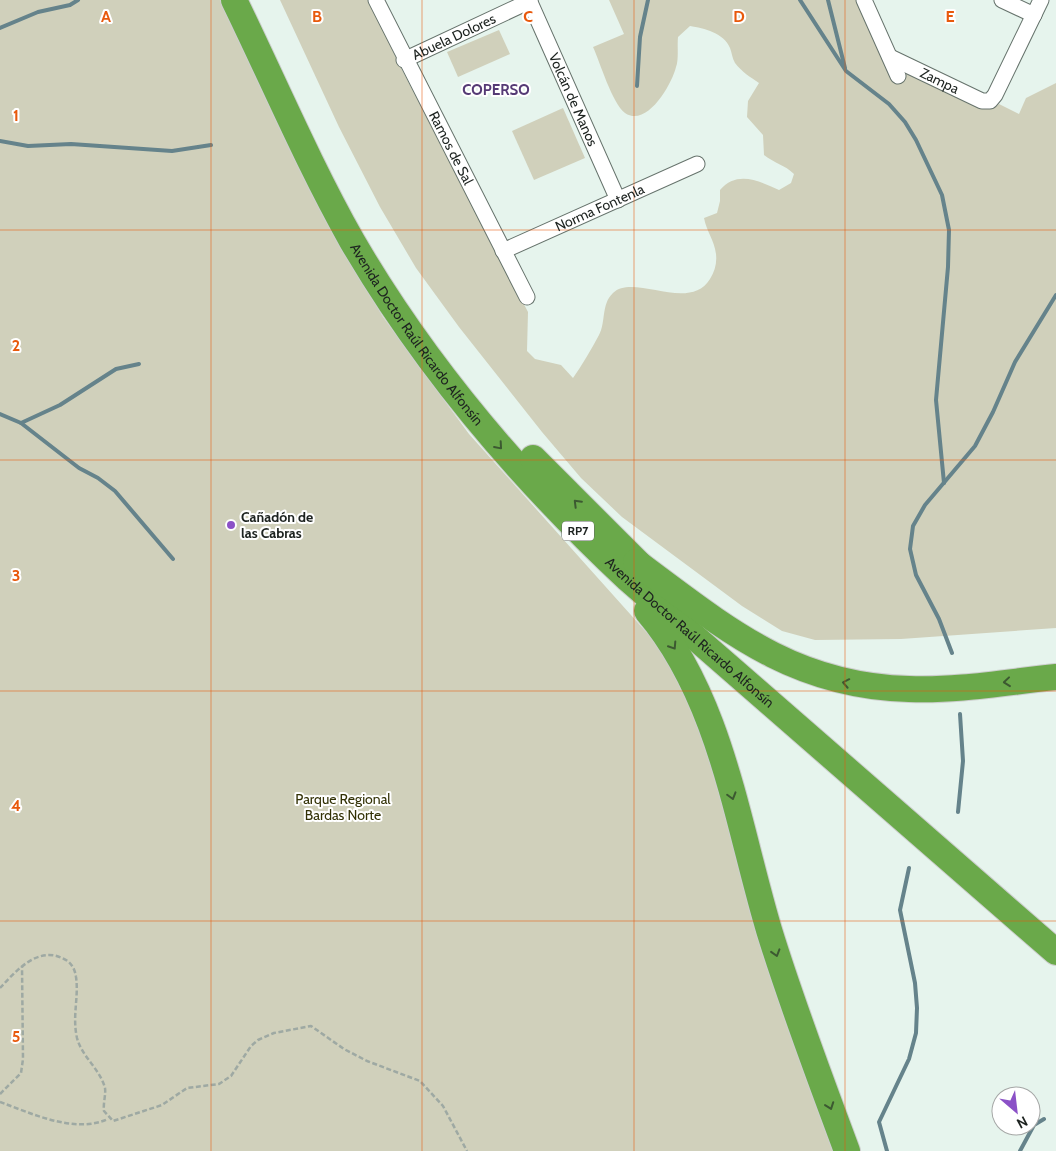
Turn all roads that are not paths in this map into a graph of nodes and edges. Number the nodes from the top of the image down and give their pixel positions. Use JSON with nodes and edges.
{"nodes":[{"id":1,"x":234,"y":0,"type":"edge"},
{"id":2,"x":250,"y":0,"type":"edge"},
{"id":3,"x":376,"y":0,"type":"edge"},
{"id":4,"x":864,"y":0,"type":"edge"},
{"id":5,"x":1002,"y":0,"type":"edge"},
{"id":6,"x":1041,"y":0,"type":"edge"},
{"id":7,"x":530,"y":1,"type":"edge"},
{"id":8,"x":1034,"y":15,"type":"junction"},
{"id":9,"x":890,"y":57,"type":"junction"},
{"id":10,"x":404,"y":60,"type":"junction"},
{"id":11,"x":898,"y":76,"type":"dead end"},
{"id":12,"x":697,"y":164,"type":"dead end"},
{"id":13,"x":618,"y":200,"type":"junction"},
{"id":14,"x":503,"y":251,"type":"junction"},
{"id":15,"x":527,"y":297,"type":"dead end"},
{"id":16,"x":562,"y":516,"type":"junction"},
{"id":17,"x":636,"y":562,"type":"junction"},
{"id":18,"x":1056,"y":677,"type":"edge"},
{"id":19,"x":1056,"y":931,"type":"edge"},
{"id":20,"x":1056,"y":952,"type":"edge"},
{"id":21,"x":847,"y":1151,"type":"edge"}],
"edges":[{"from":1,"to":16,"type":"highway","name":"Avenida Doctor Raúl Ricardo Alfonsín","number":"RP7","one_way":true},
{"from":17,"to":2,"type":"highway","name":"Avenida Doctor Raúl Ricardo Alfonsín","number":"RP7","one_way":true},
{"from":3,"to":10,"type":"street","name":"Ramos de Sal"},
{"from":4,"to":9,"type":"street"},
{"from":5,"to":8,"type":"street"},
{"from":6,"to":8,"type":"street"},
{"from":7,"to":10,"type":"street","name":"Abuela Dolores"},
{"from":7,"to":13,"type":"street","name":"Volcán de Manos"},
{"from":8,"to":9,"type":"street","name":"Zampa"},
{"from":9,"to":11,"type":"street"},
{"from":10,"to":14,"type":"street","name":"Ramos de Sal"},
{"from":12,"to":13,"type":"street","name":"Norma Fontenla"},
{"from":13,"to":14,"type":"street","name":"Norma Fontenla"},
{"from":14,"to":15,"type":"street","name":"Ramos de Sal"},
{"from":16,"to":20,"type":"highway","name":"Avenida Doctor Raúl Ricardo Alfonsín","number":"RP7"},
{"from":16,"to":21,"type":"highway","one_way":true},
{"from":18,"to":17,"type":"highway","one_way":true},
{"from":17,"to":19,"type":"highway","name":"Avenida Doctor Raúl Ricardo Alfonsín","number":"RP7"}]}
